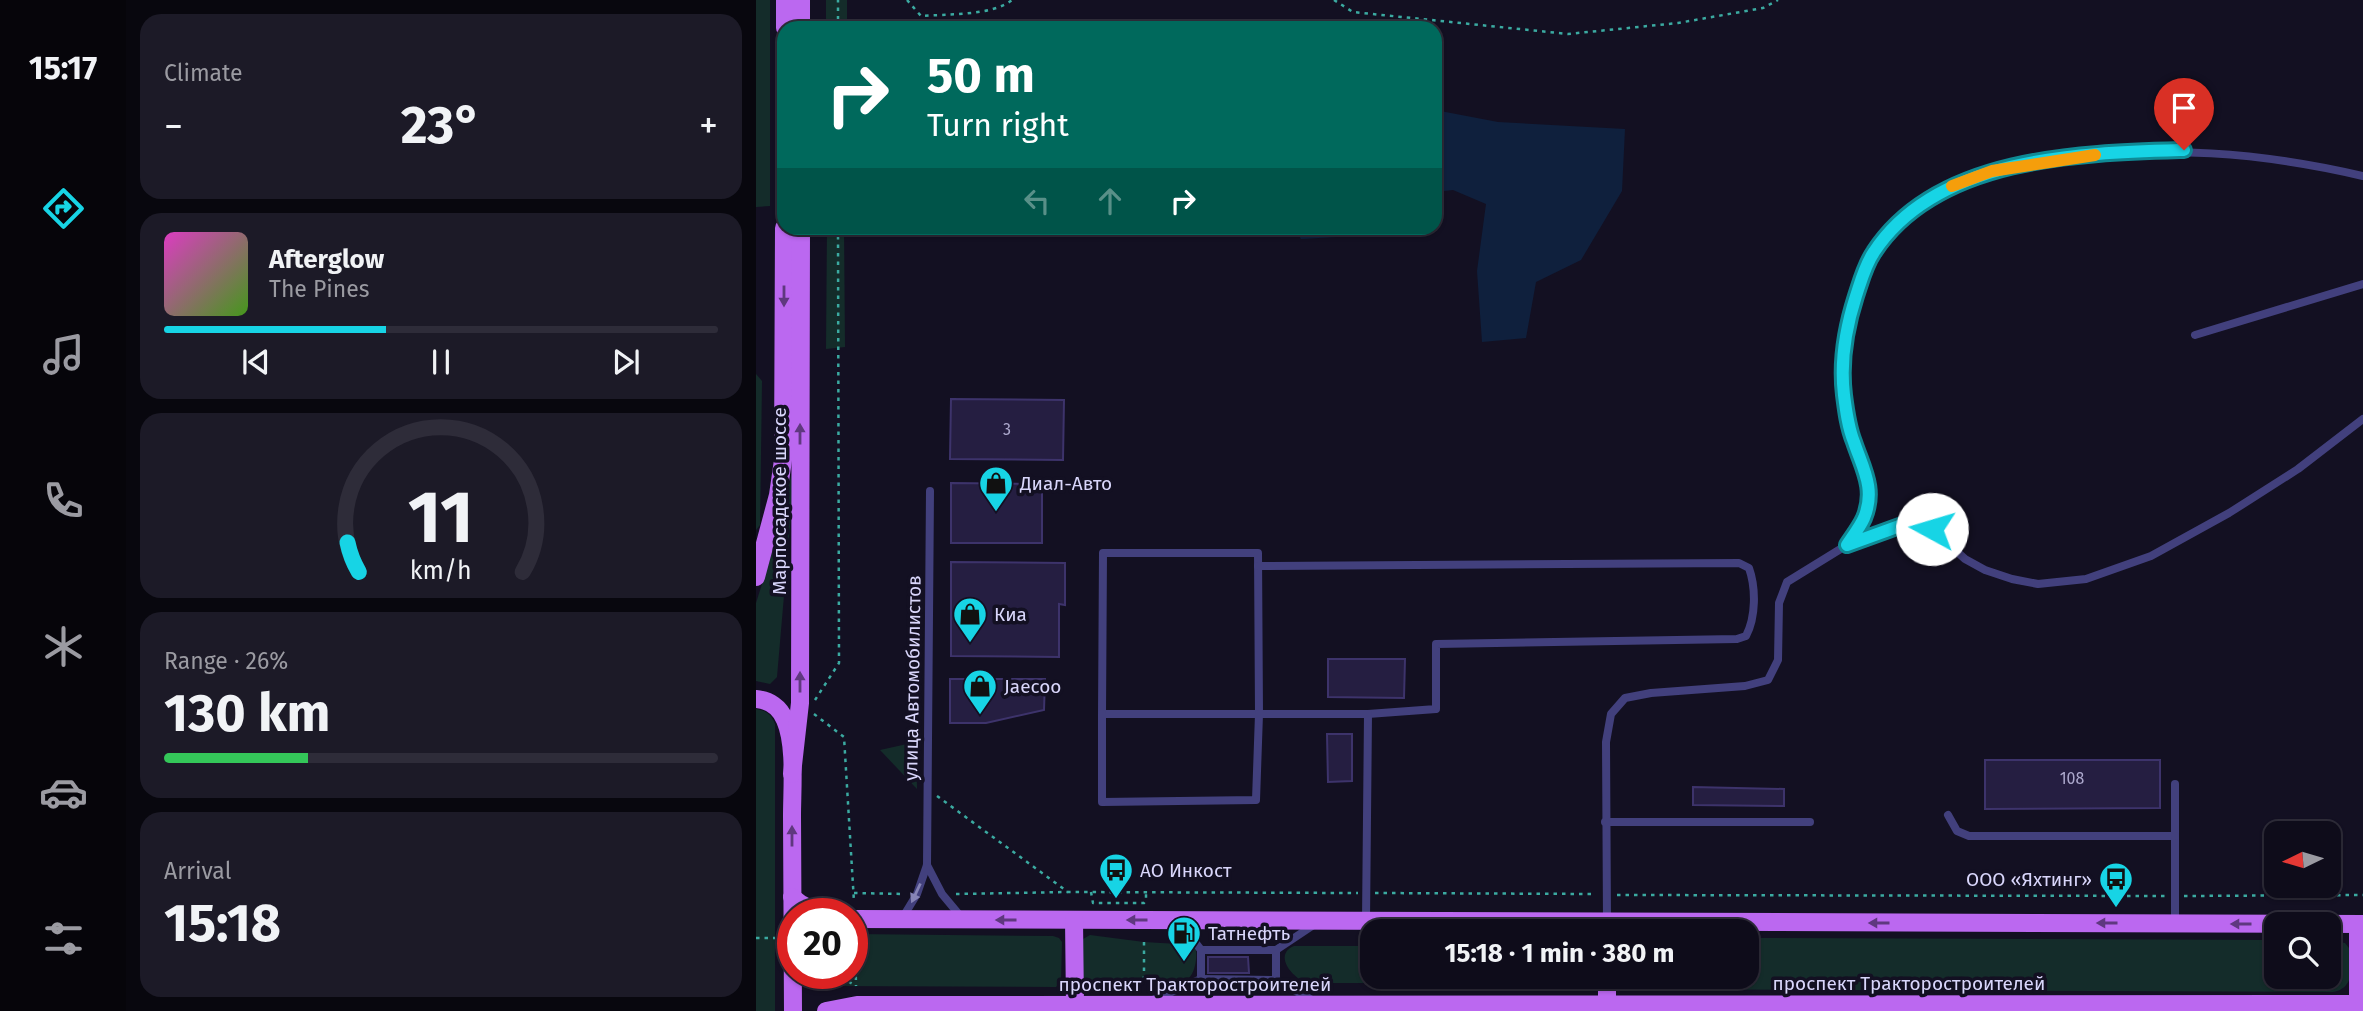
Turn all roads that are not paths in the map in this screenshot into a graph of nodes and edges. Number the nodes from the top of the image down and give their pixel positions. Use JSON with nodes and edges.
{"nodes":[{"id":1,"x":785,"y":0,"type":"edge"},
{"id":2,"x":801,"y":0,"type":"edge"},
{"id":3,"x":785,"y":21,"type":"edge"},
{"id":4,"x":801,"y":21,"type":"edge"},
{"id":5,"x":2363,"y":176,"type":"edge"},
{"id":6,"x":784,"y":235,"type":"edge"},
{"id":7,"x":801,"y":235,"type":"edge"},
{"id":8,"x":2363,"y":284,"type":"edge"},
{"id":9,"x":2194,"y":335,"type":"dead end"},
{"id":10,"x":2363,"y":419,"type":"edge"},
{"id":11,"x":930,"y":491,"type":"dead end"},
{"id":12,"x":1847,"y":545,"type":"junction"},
{"id":13,"x":1258,"y":566,"type":"junction"},
{"id":14,"x":756,"y":577,"type":"edge"},
{"id":15,"x":756,"y":699,"type":"edge"},
{"id":16,"x":1102,"y":714,"type":"junction"},
{"id":17,"x":1259,"y":714,"type":"junction"},
{"id":18,"x":1368,"y":714,"type":"junction"},
{"id":19,"x":792,"y":774,"type":"junction"},
{"id":20,"x":2175,"y":784,"type":"dead end"},
{"id":21,"x":1948,"y":815,"type":"dead end"},
{"id":22,"x":1605,"y":821,"type":"junction"},
{"id":23,"x":1810,"y":821,"type":"dead end"},
{"id":24,"x":2175,"y":836,"type":"junction"},
{"id":25,"x":927,"y":865,"type":"junction"},
{"id":26,"x":792,"y":897,"type":"joint"},
{"id":27,"x":868,"y":919,"type":"edge"},
{"id":28,"x":1366,"y":919,"type":"edge"},
{"id":29,"x":1607,"y":919,"type":"edge"},
{"id":30,"x":901,"y":920,"type":"junction"},
{"id":31,"x":964,"y":920,"type":"junction"},
{"id":32,"x":1074,"y":920,"type":"junction"},
{"id":33,"x":1178,"y":920,"type":"junction"},
{"id":34,"x":1320,"y":921,"type":"junction"},
{"id":35,"x":1360,"y":921,"type":"edge"},
{"id":36,"x":2175,"y":923,"type":"junction"},
{"id":37,"x":2361,"y":924,"type":"edge"},
{"id":38,"x":1759,"y":925,"type":"edge"},
{"id":39,"x":1201,"y":950,"type":"junction"},
{"id":40,"x":1276,"y":950,"type":"junction"},
{"id":41,"x":1201,"y":979,"type":"junction"},
{"id":42,"x":1276,"y":980,"type":"junction"},
{"id":43,"x":1607,"y":989,"type":"edge"},
{"id":44,"x":1144,"y":1004,"type":"junction"},
{"id":45,"x":1320,"y":1004,"type":"junction"},
{"id":46,"x":1607,"y":1004,"type":"junction"},
{"id":47,"x":2360,"y":1006,"type":"edge"},
{"id":48,"x":1074,"y":1008,"type":"edge"},
{"id":49,"x":1361,"y":1008,"type":"edge"},
{"id":50,"x":1405,"y":1008,"type":"edge"},
{"id":51,"x":1626,"y":1008,"type":"edge"},
{"id":52,"x":1831,"y":1008,"type":"edge"},
{"id":53,"x":2034,"y":1008,"type":"edge"},
{"id":54,"x":793,"y":1011,"type":"edge"},
{"id":55,"x":826,"y":1011,"type":"edge"}],
"edges":[{"from":1,"to":3,"type":"main road"},
{"from":2,"to":4,"type":"main road"},
{"from":5,"to":12,"type":"lane"},
{"from":6,"to":14,"type":"main road","name":"Марпосадское шоссе","one_way":true},
{"from":19,"to":7,"type":"main road","name":"Марпосадское шоссе","one_way":true},
{"from":8,"to":9,"type":"lane"},
{"from":10,"to":12,"type":"lane"},
{"from":11,"to":25,"type":"lane","name":"улица Автомобилистов"},
{"from":12,"to":22,"type":"lane"},
{"from":13,"to":16,"type":"lane"},
{"from":13,"to":17,"type":"lane"},
{"from":13,"to":18,"type":"lane"},
{"from":15,"to":19,"type":"main road","name":"Марпосадское шоссе"},
{"from":16,"to":17,"type":"lane"},
{"from":16,"to":17,"type":"lane"},
{"from":17,"to":18,"type":"lane"},
{"from":18,"to":28,"type":"lane"},
{"from":26,"to":19,"type":"main road","name":"Марпосадское шоссе","one_way":true},
{"from":20,"to":24,"type":"lane"},
{"from":21,"to":24,"type":"lane"},
{"from":22,"to":23,"type":"lane"},
{"from":22,"to":29,"type":"lane"},
{"from":24,"to":36,"type":"lane"},
{"from":25,"to":30,"type":"lane","name":"улица Автомобилистов","one_way":true},
{"from":25,"to":31,"type":"lane","name":"улица Автомобилистов"},
{"from":26,"to":54,"type":"main road","name":"Марпосадское шоссе"},
{"from":27,"to":30,"type":"main road"},
{"from":30,"to":31,"type":"main road"},
{"from":32,"to":31,"type":"main road","one_way":true},
{"from":33,"to":32,"type":"main road","one_way":true},
{"from":32,"to":48,"type":"main road"},
{"from":33,"to":34,"type":"main road"},
{"from":33,"to":39,"type":"lane"},
{"from":34,"to":35,"type":"main road"},
{"from":34,"to":40,"type":"lane"},
{"from":37,"to":36,"type":"main road","one_way":true},
{"from":36,"to":38,"type":"main road","one_way":true},
{"from":37,"to":47,"type":"main road"},
{"from":39,"to":40,"type":"lane"},
{"from":39,"to":41,"type":"lane"},
{"from":40,"to":42,"type":"lane"},
{"from":41,"to":42,"type":"lane"},
{"from":41,"to":44,"type":"lane"},
{"from":42,"to":45,"type":"lane"},
{"from":43,"to":46,"type":"main road"},
{"from":44,"to":45,"type":"main road","name":"проспект Тракторостроителей"},
{"from":44,"to":48,"type":"main road","name":"проспект Тракторостроителей"},
{"from":45,"to":49,"type":"main road","name":"проспект Тракторостроителей"},
{"from":46,"to":50,"type":"main road","name":"проспект Тракторостроителей"},
{"from":46,"to":51,"type":"main road","name":"проспект Тракторостроителей"},
{"from":47,"to":53,"type":"main road","name":"проспект Тракторостроителей"},
{"from":48,"to":55,"type":"main road","name":"проспект Тракторостроителей"},
{"from":49,"to":50,"type":"main road","name":"проспект Тракторостроителей"},
{"from":51,"to":52,"type":"main road","name":"проспект Тракторостроителей"},
{"from":52,"to":53,"type":"main road","name":"проспект Тракторостроителей"}]}
